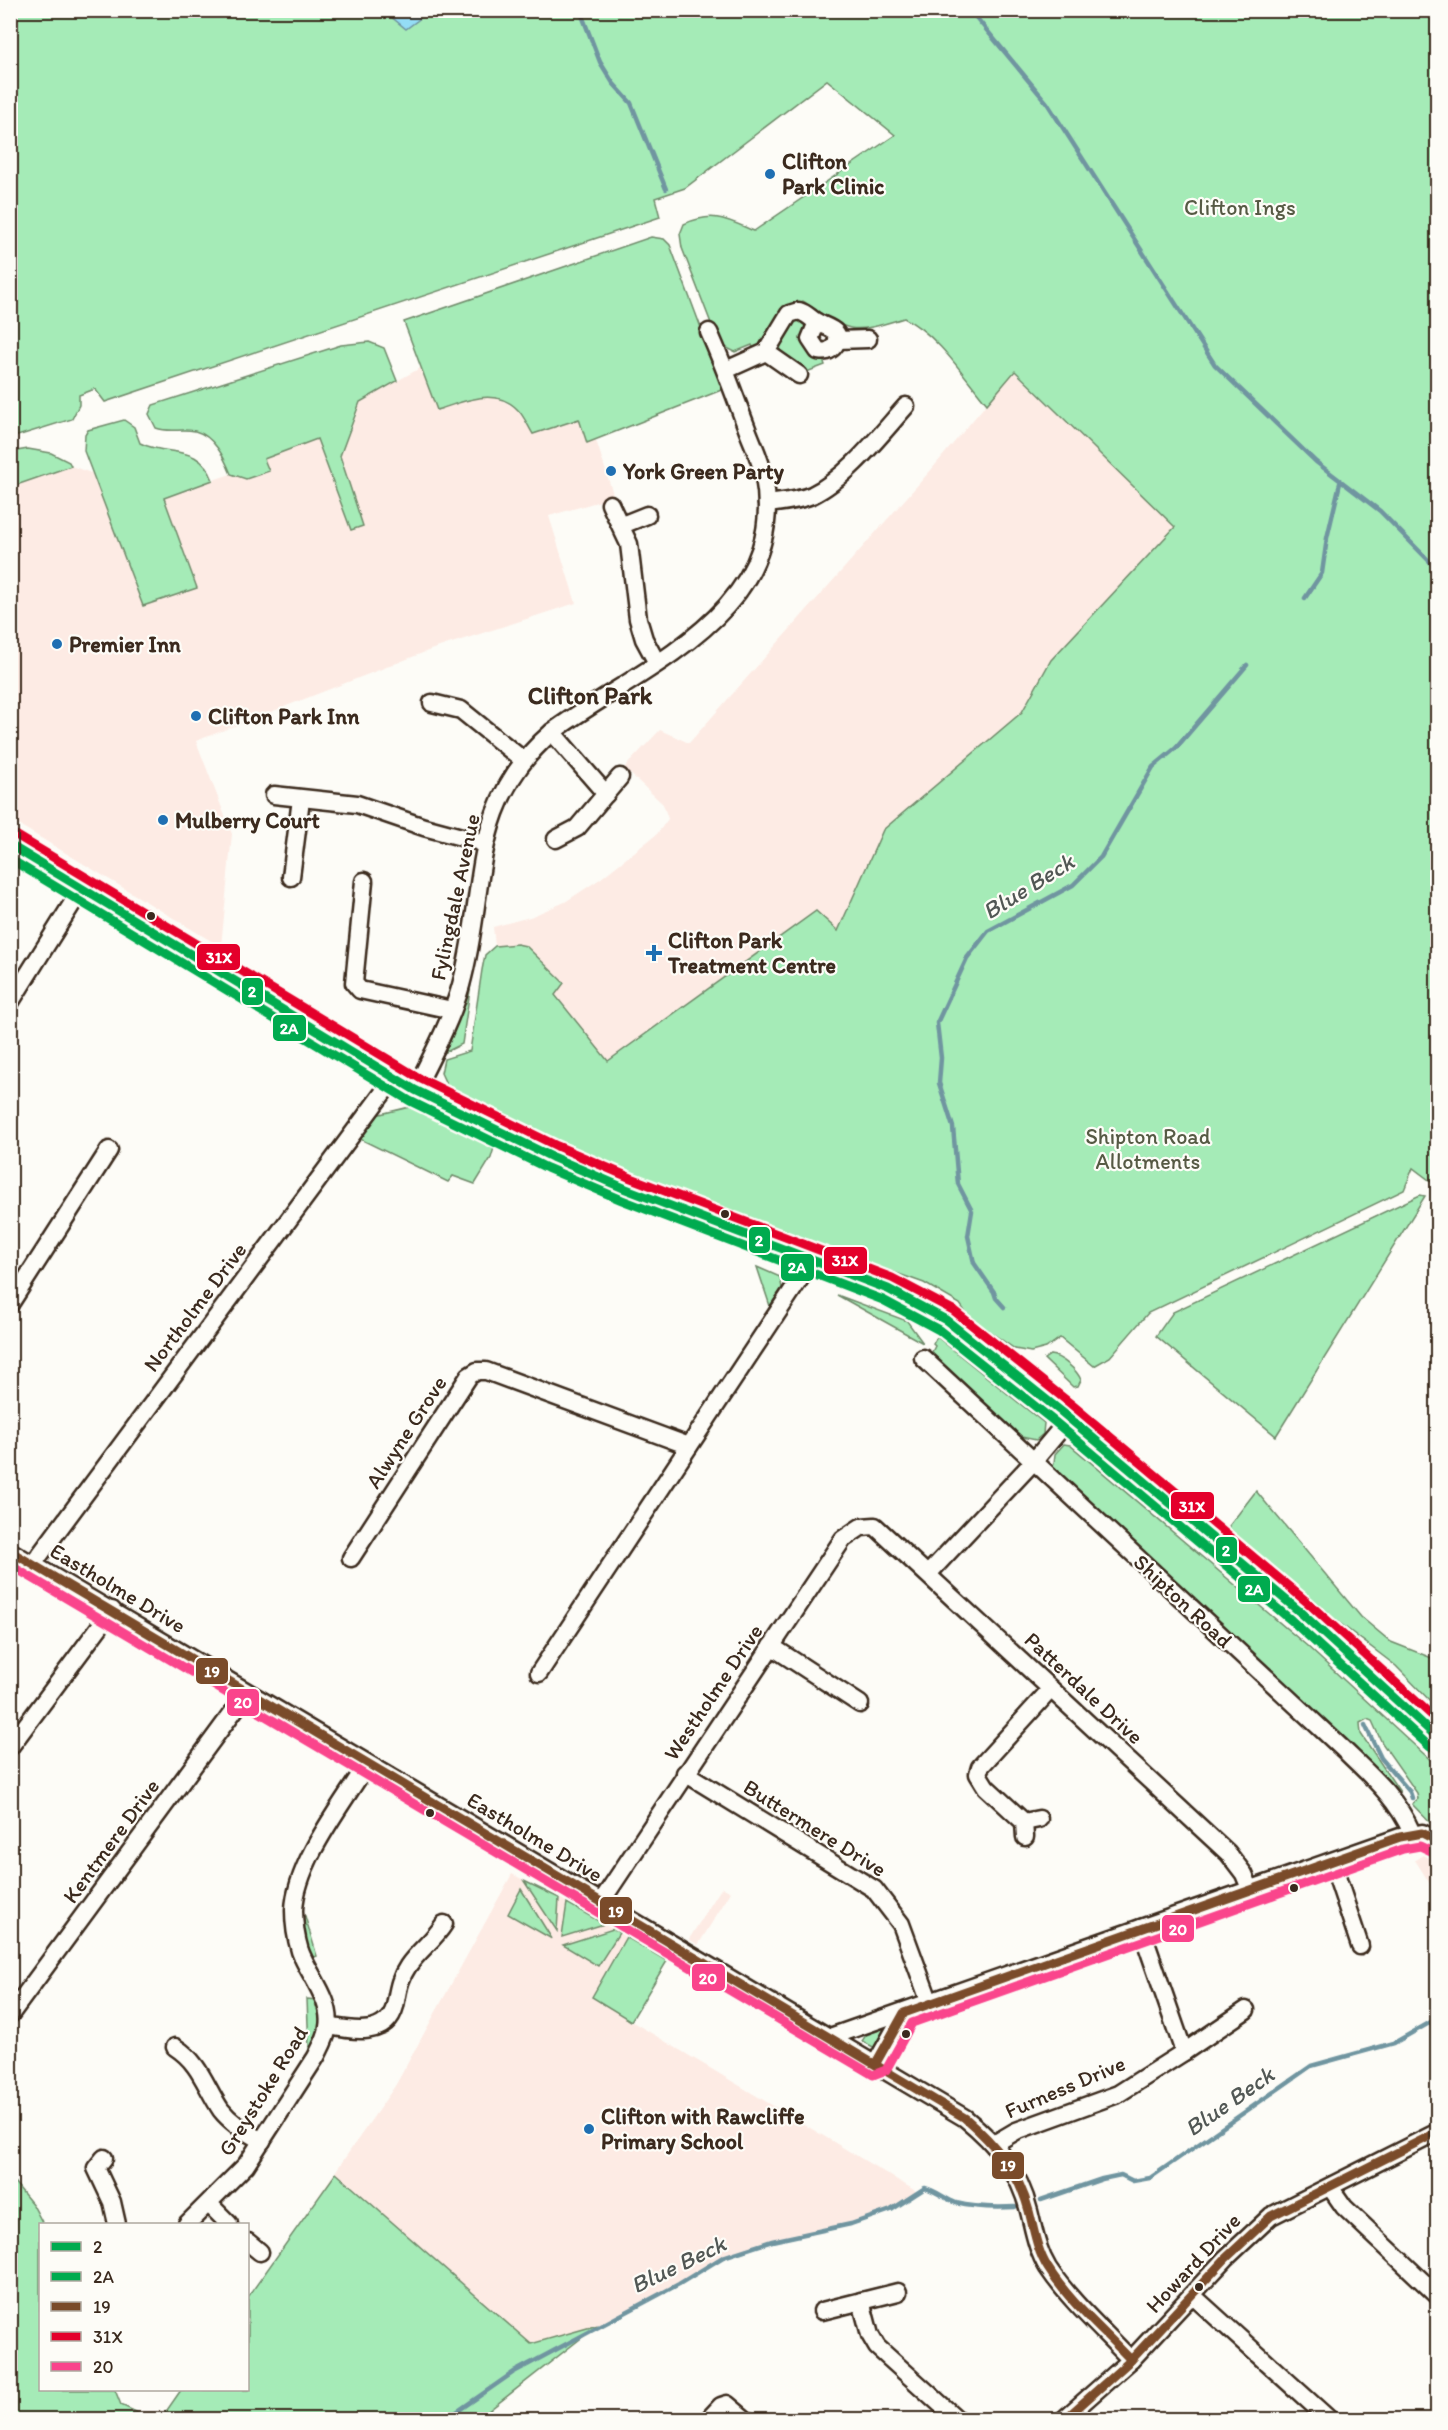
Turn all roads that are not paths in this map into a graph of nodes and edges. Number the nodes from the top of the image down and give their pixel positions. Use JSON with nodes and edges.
{"nodes":[{"id":1,"x":817,"y":322,"type":"junction"},
{"id":2,"x":709,"y":332,"type":"dead end"},
{"id":3,"x":867,"y":339,"type":"dead end"},
{"id":4,"x":837,"y":340,"type":"junction"},
{"id":5,"x":761,"y":355,"type":"junction"},
{"id":6,"x":726,"y":370,"type":"junction"},
{"id":7,"x":799,"y":375,"type":"dead end"},
{"id":8,"x":906,"y":406,"type":"dead end"},
{"id":9,"x":610,"y":504,"type":"dead end"},
{"id":10,"x":767,"y":504,"type":"junction"},
{"id":11,"x":647,"y":515,"type":"dead end"},
{"id":12,"x":622,"y":525,"type":"junction"},
{"id":13,"x":657,"y":663,"type":"junction"},
{"id":14,"x":432,"y":703,"type":"dead end"},
{"id":15,"x":552,"y":732,"type":"junction"},
{"id":16,"x":524,"y":760,"type":"junction"},
{"id":17,"x":620,"y":777,"type":"dead end"},
{"id":18,"x":606,"y":794,"type":"junction"},
{"id":19,"x":274,"y":795,"type":"dead end"},
{"id":20,"x":301,"y":799,"type":"junction"},
{"id":21,"x":556,"y":839,"type":"dead end"},
{"id":22,"x":484,"y":843,"type":"junction"},
{"id":23,"x":10,"y":845,"type":"edge"},
{"id":24,"x":291,"y":877,"type":"dead end"},
{"id":25,"x":364,"y":881,"type":"dead end"},
{"id":26,"x":82,"y":888,"type":"junction"},
{"id":27,"x":10,"y":1004,"type":"edge"},
{"id":28,"x":452,"y":1010,"type":"junction"},
{"id":29,"x":404,"y":1084,"type":"junction"},
{"id":30,"x":109,"y":1150,"type":"dead end"},
{"id":31,"x":813,"y":1259,"type":"junction"},
{"id":32,"x":10,"y":1304,"type":"edge"},
{"id":33,"x":922,"y":1358,"type":"dead end"},
{"id":34,"x":1069,"y":1419,"type":"junction"},
{"id":35,"x":689,"y":1446,"type":"junction"},
{"id":36,"x":1033,"y":1462,"type":"junction"},
{"id":37,"x":875,"y":1526,"type":"joint"},
{"id":38,"x":10,"y":1551,"type":"edge"},
{"id":39,"x":351,"y":1558,"type":"dead end"},
{"id":40,"x":33,"y":1564,"type":"junction"},
{"id":41,"x":928,"y":1574,"type":"junction"},
{"id":42,"x":112,"y":1610,"type":"junction"},
{"id":43,"x":771,"y":1646,"type":"junction"},
{"id":44,"x":539,"y":1672,"type":"dead end"},
{"id":45,"x":1051,"y":1689,"type":"junction"},
{"id":46,"x":248,"y":1693,"type":"junction"},
{"id":47,"x":860,"y":1704,"type":"dead end"},
{"id":48,"x":1437,"y":1738,"type":"edge"},
{"id":49,"x":10,"y":1747,"type":"edge"},
{"id":50,"x":367,"y":1764,"type":"junction"},
{"id":51,"x":685,"y":1773,"type":"junction"},
{"id":52,"x":1029,"y":1826,"type":"dead end"},
{"id":53,"x":1412,"y":1833,"type":"junction"},
{"id":54,"x":1437,"y":1840,"type":"edge"},
{"id":55,"x":1332,"y":1862,"type":"junction"},
{"id":56,"x":1251,"y":1890,"type":"junction"},
{"id":57,"x":601,"y":1902,"type":"junction"},
{"id":58,"x":1141,"y":1928,"type":"junction"},
{"id":59,"x":442,"y":1935,"type":"dead end"},
{"id":60,"x":1360,"y":1946,"type":"dead end"},
{"id":61,"x":930,"y":2003,"type":"junction"},
{"id":62,"x":1246,"y":2010,"type":"dead end"},
{"id":63,"x":904,"y":2013,"type":"junction"},
{"id":64,"x":10,"y":2015,"type":"edge"},
{"id":65,"x":329,"y":2026,"type":"junction"},
{"id":66,"x":830,"y":2037,"type":"junction"},
{"id":67,"x":175,"y":2047,"type":"dead end"},
{"id":68,"x":1184,"y":2052,"type":"junction"},
{"id":69,"x":876,"y":2063,"type":"junction"},
{"id":70,"x":1437,"y":2132,"type":"edge"},
{"id":71,"x":262,"y":2141,"type":"junction"},
{"id":72,"x":994,"y":2144,"type":"junction"},
{"id":73,"x":95,"y":2164,"type":"dead end"},
{"id":74,"x":1330,"y":2187,"type":"junction"},
{"id":75,"x":210,"y":2205,"type":"junction"},
{"id":76,"x":117,"y":2223,"type":"edge"},
{"id":77,"x":189,"y":2223,"type":"edge"},
{"id":78,"x":228,"y":2223,"type":"edge"},
{"id":79,"x":898,"y":2292,"type":"dead end"},
{"id":80,"x":1192,"y":2295,"type":"junction"},
{"id":81,"x":1437,"y":2296,"type":"edge"},
{"id":82,"x":861,"y":2301,"type":"junction"},
{"id":83,"x":822,"y":2311,"type":"dead end"},
{"id":84,"x":1131,"y":2360,"type":"junction"},
{"id":85,"x":708,"y":2420,"type":"edge"},
{"id":86,"x":746,"y":2420,"type":"edge"},
{"id":87,"x":957,"y":2420,"type":"edge"},
{"id":88,"x":1063,"y":2420,"type":"edge"},
{"id":89,"x":1330,"y":2420,"type":"edge"}],
"edges":[{"from":1,"to":4,"type":"street"},
{"from":1,"to":4,"type":"street"},
{"from":1,"to":5,"type":"street"},
{"from":2,"to":6,"type":"street","name":"Fylingdale Avenue"},
{"from":3,"to":4,"type":"street"},
{"from":5,"to":6,"type":"street"},
{"from":5,"to":7,"type":"street"},
{"from":6,"to":10,"type":"street","name":"Fylingdale Avenue"},
{"from":8,"to":10,"type":"street"},
{"from":9,"to":12,"type":"street"},
{"from":10,"to":13,"type":"street","name":"Fylingdale Avenue"},
{"from":11,"to":12,"type":"street"},
{"from":12,"to":13,"type":"street"},
{"from":13,"to":15,"type":"street","name":"Fylingdale Avenue"},
{"from":14,"to":16,"type":"street"},
{"from":15,"to":16,"type":"street","name":"Fylingdale Avenue"},
{"from":15,"to":18,"type":"street"},
{"from":16,"to":22,"type":"street","name":"Fylingdale Avenue"},
{"from":17,"to":18,"type":"street"},
{"from":18,"to":21,"type":"street"},
{"from":19,"to":20,"type":"street"},
{"from":20,"to":22,"type":"street"},
{"from":20,"to":24,"type":"street"},
{"from":22,"to":28,"type":"street","name":"Fylingdale Avenue"},
{"from":23,"to":26,"type":"main road"},
{"from":25,"to":28,"type":"street"},
{"from":26,"to":27,"type":"street"},
{"from":26,"to":29,"type":"main road"},
{"from":28,"to":29,"type":"street","name":"Fylingdale Avenue"},
{"from":29,"to":31,"type":"main road"},
{"from":29,"to":40,"type":"street","name":"Northolme Drive"},
{"from":30,"to":32,"type":"street"},
{"from":31,"to":34,"type":"main road"},
{"from":31,"to":35,"type":"street"},
{"from":33,"to":36,"type":"street","name":"Shipton Road"},
{"from":34,"to":36,"type":"street"},
{"from":34,"to":48,"type":"main road"},
{"from":35,"to":39,"type":"street","name":"Alwyne Grove"},
{"from":35,"to":44,"type":"street"},
{"from":36,"to":41,"type":"street"},
{"from":36,"to":53,"type":"street","name":"Shipton Road"},
{"from":37,"to":41,"type":"street","name":"Patterdale Drive"},
{"from":37,"to":43,"type":"street","name":"Westholme Drive"},
{"from":38,"to":40,"type":"street","name":"Eastholme Drive"},
{"from":40,"to":42,"type":"street","name":"Eastholme Drive"},
{"from":41,"to":45,"type":"street","name":"Patterdale Drive"},
{"from":42,"to":46,"type":"street","name":"Eastholme Drive"},
{"from":42,"to":49,"type":"street"},
{"from":43,"to":47,"type":"street"},
{"from":43,"to":51,"type":"street","name":"Westholme Drive"},
{"from":45,"to":52,"type":"street"},
{"from":45,"to":56,"type":"street","name":"Patterdale Drive"},
{"from":46,"to":50,"type":"street","name":"Eastholme Drive"},
{"from":46,"to":64,"type":"street","name":"Kentmere Drive"},
{"from":50,"to":57,"type":"street","name":"Eastholme Drive"},
{"from":50,"to":65,"type":"street","name":"Greystoke Road"},
{"from":51,"to":57,"type":"street","name":"Westholme Drive"},
{"from":51,"to":61,"type":"street","name":"Buttermere Drive"},
{"from":53,"to":54,"type":"street"},
{"from":53,"to":55,"type":"street"},
{"from":55,"to":56,"type":"street"},
{"from":55,"to":60,"type":"street"},
{"from":56,"to":58,"type":"street"},
{"from":57,"to":66,"type":"street","name":"Eastholme Drive"},
{"from":58,"to":61,"type":"street"},
{"from":58,"to":68,"type":"street"},
{"from":59,"to":65,"type":"street"},
{"from":61,"to":63,"type":"street"},
{"from":62,"to":68,"type":"street","name":"Furness Drive"},
{"from":63,"to":66,"type":"street"},
{"from":63,"to":69,"type":"street"},
{"from":65,"to":71,"type":"street","name":"Greystoke Road"},
{"from":66,"to":69,"type":"street","name":"Eastholme Drive"},
{"from":67,"to":71,"type":"street"},
{"from":68,"to":72,"type":"street","name":"Furness Drive"},
{"from":69,"to":72,"type":"street","name":"Eastholme Drive"},
{"from":70,"to":74,"type":"street","name":"Howard Drive"},
{"from":71,"to":75,"type":"street","name":"Greystoke Road"},
{"from":72,"to":84,"type":"street","name":"Eastholme Drive"},
{"from":73,"to":76,"type":"street"},
{"from":74,"to":80,"type":"street","name":"Howard Drive"},
{"from":74,"to":81,"type":"street"},
{"from":75,"to":77,"type":"street","name":"Greystoke Road"},
{"from":75,"to":78,"type":"street"},
{"from":79,"to":82,"type":"street"},
{"from":80,"to":84,"type":"street","name":"Howard Drive"},
{"from":80,"to":89,"type":"street"},
{"from":82,"to":83,"type":"street"},
{"from":82,"to":87,"type":"street"},
{"from":84,"to":88,"type":"street","name":"Howard Drive"},
{"from":85,"to":86,"type":"street"}]}
